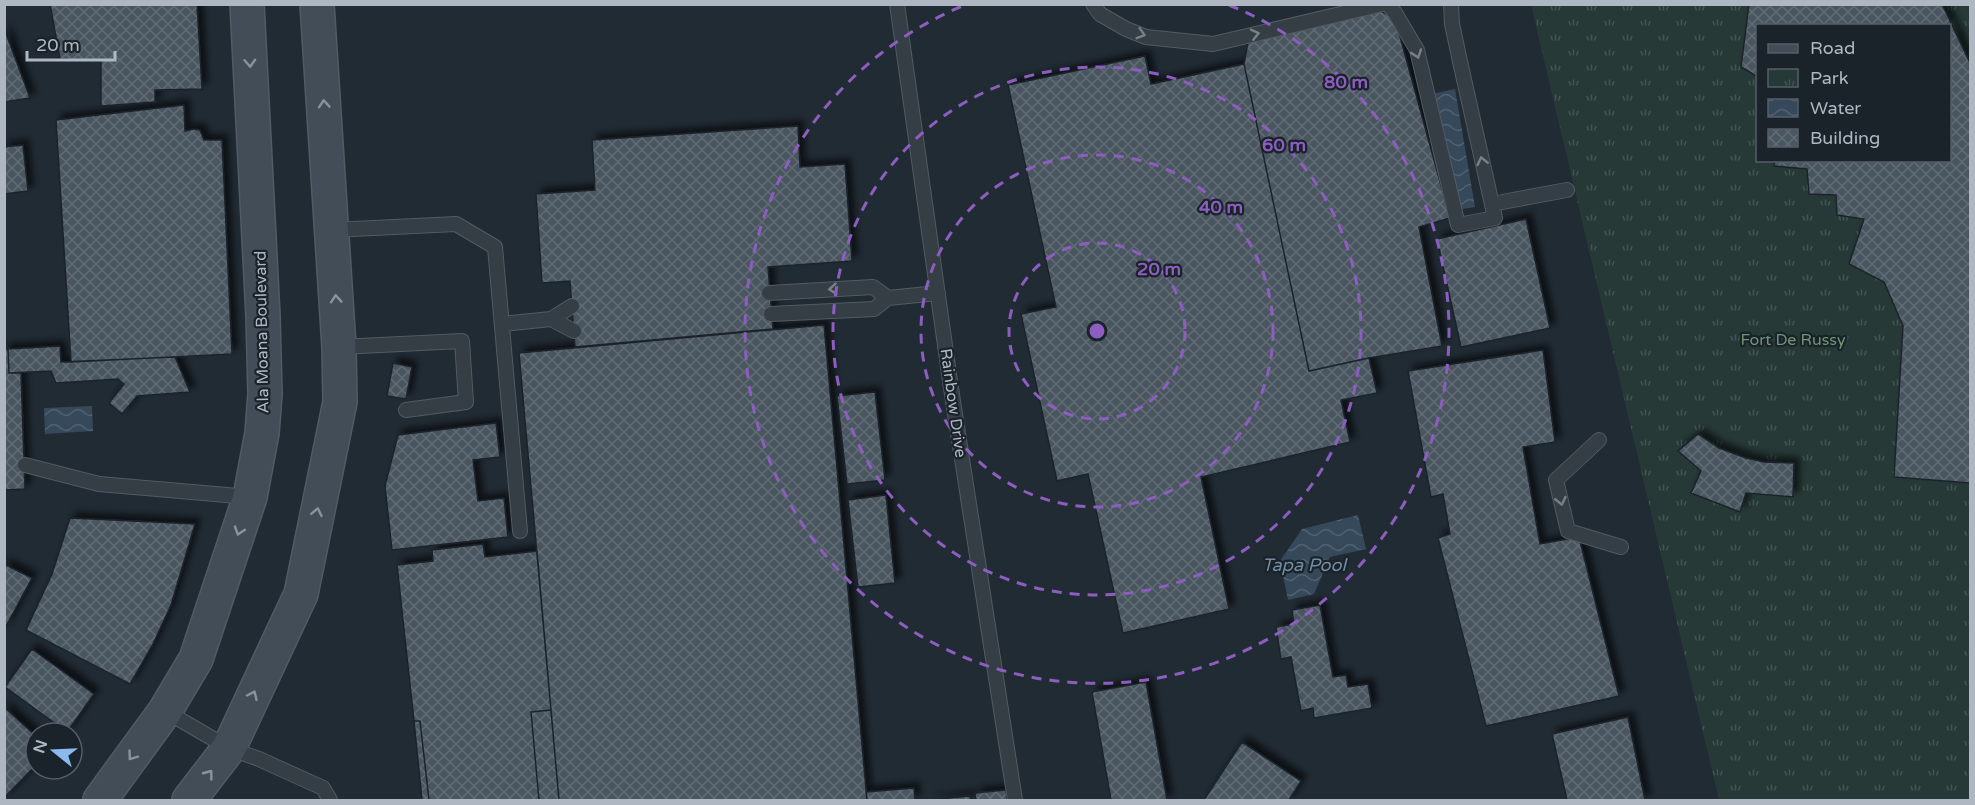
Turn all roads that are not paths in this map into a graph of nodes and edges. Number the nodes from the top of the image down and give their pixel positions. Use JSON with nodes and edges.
{"nodes":[{"id":1,"x":246,"y":4,"type":"edge"},
{"id":2,"x":317,"y":4,"type":"edge"},
{"id":3,"x":339,"y":4,"type":"edge"},
{"id":4,"x":897,"y":4,"type":"edge"},
{"id":5,"x":1093,"y":4,"type":"edge"},
{"id":6,"x":1383,"y":4,"type":"edge"},
{"id":7,"x":1388,"y":4,"type":"edge"},
{"id":8,"x":1447,"y":7,"type":"edge"},
{"id":9,"x":322,"y":68,"type":"junction"},
{"id":10,"x":1567,"y":190,"type":"dead end"},
{"id":11,"x":1502,"y":202,"type":"dead end"},
{"id":12,"x":332,"y":230,"type":"junction"},
{"id":13,"x":938,"y":292,"type":"junction"},
{"id":14,"x":770,"y":293,"type":"dead end"},
{"id":15,"x":888,"y":298,"type":"junction"},
{"id":16,"x":572,"y":306,"type":"dead end"},
{"id":17,"x":771,"y":314,"type":"dead end"},
{"id":18,"x":551,"y":319,"type":"junction"},
{"id":19,"x":502,"y":324,"type":"junction"},
{"id":20,"x":574,"y":331,"type":"dead end"},
{"id":21,"x":339,"y":347,"type":"junction"},
{"id":22,"x":406,"y":410,"type":"dead end"},
{"id":23,"x":1599,"y":440,"type":"dead end"},
{"id":24,"x":25,"y":465,"type":"dead end"},
{"id":25,"x":250,"y":497,"type":"junction"},
{"id":26,"x":520,"y":531,"type":"dead end"},
{"id":27,"x":1621,"y":547,"type":"dead end"},
{"id":28,"x":165,"y":711,"type":"junction"},
{"id":29,"x":229,"y":748,"type":"junction"},
{"id":30,"x":100,"y":801,"type":"edge"},
{"id":31,"x":189,"y":801,"type":"edge"},
{"id":32,"x":330,"y":801,"type":"edge"},
{"id":33,"x":1015,"y":801,"type":"edge"}],
"edges":[{"from":1,"to":25,"type":"main road","name":"Ala Moana Boulevard","one_way":true},
{"from":2,"to":9,"type":"main road"},
{"from":3,"to":9,"type":"main road"},
{"from":4,"to":13,"type":"lane","name":"Rainbow Drive"},
{"from":5,"to":6,"type":"lane","one_way":true},
{"from":7,"to":8,"type":"lane","one_way":true},
{"from":12,"to":9,"type":"main road","one_way":true},
{"from":10,"to":11,"type":"lane"},
{"from":12,"to":19,"type":"lane"},
{"from":21,"to":12,"type":"main road","one_way":true},
{"from":13,"to":15,"type":"lane"},
{"from":13,"to":33,"type":"lane","name":"Rainbow Drive"},
{"from":15,"to":14,"type":"lane","one_way":true},
{"from":15,"to":17,"type":"lane"},
{"from":16,"to":18,"type":"lane"},
{"from":18,"to":19,"type":"lane"},
{"from":18,"to":20,"type":"lane"},
{"from":19,"to":26,"type":"lane"},
{"from":21,"to":22,"type":"lane"},
{"from":29,"to":21,"type":"main road","one_way":true},
{"from":23,"to":27,"type":"lane","one_way":true},
{"from":24,"to":25,"type":"lane"},
{"from":25,"to":28,"type":"main road","name":"Ala Moana Boulevard","one_way":true},
{"from":28,"to":29,"type":"lane"},
{"from":28,"to":30,"type":"main road","name":"Ala Moana Boulevard","one_way":true},
{"from":31,"to":29,"type":"main road","one_way":true},
{"from":29,"to":32,"type":"lane"}]}
